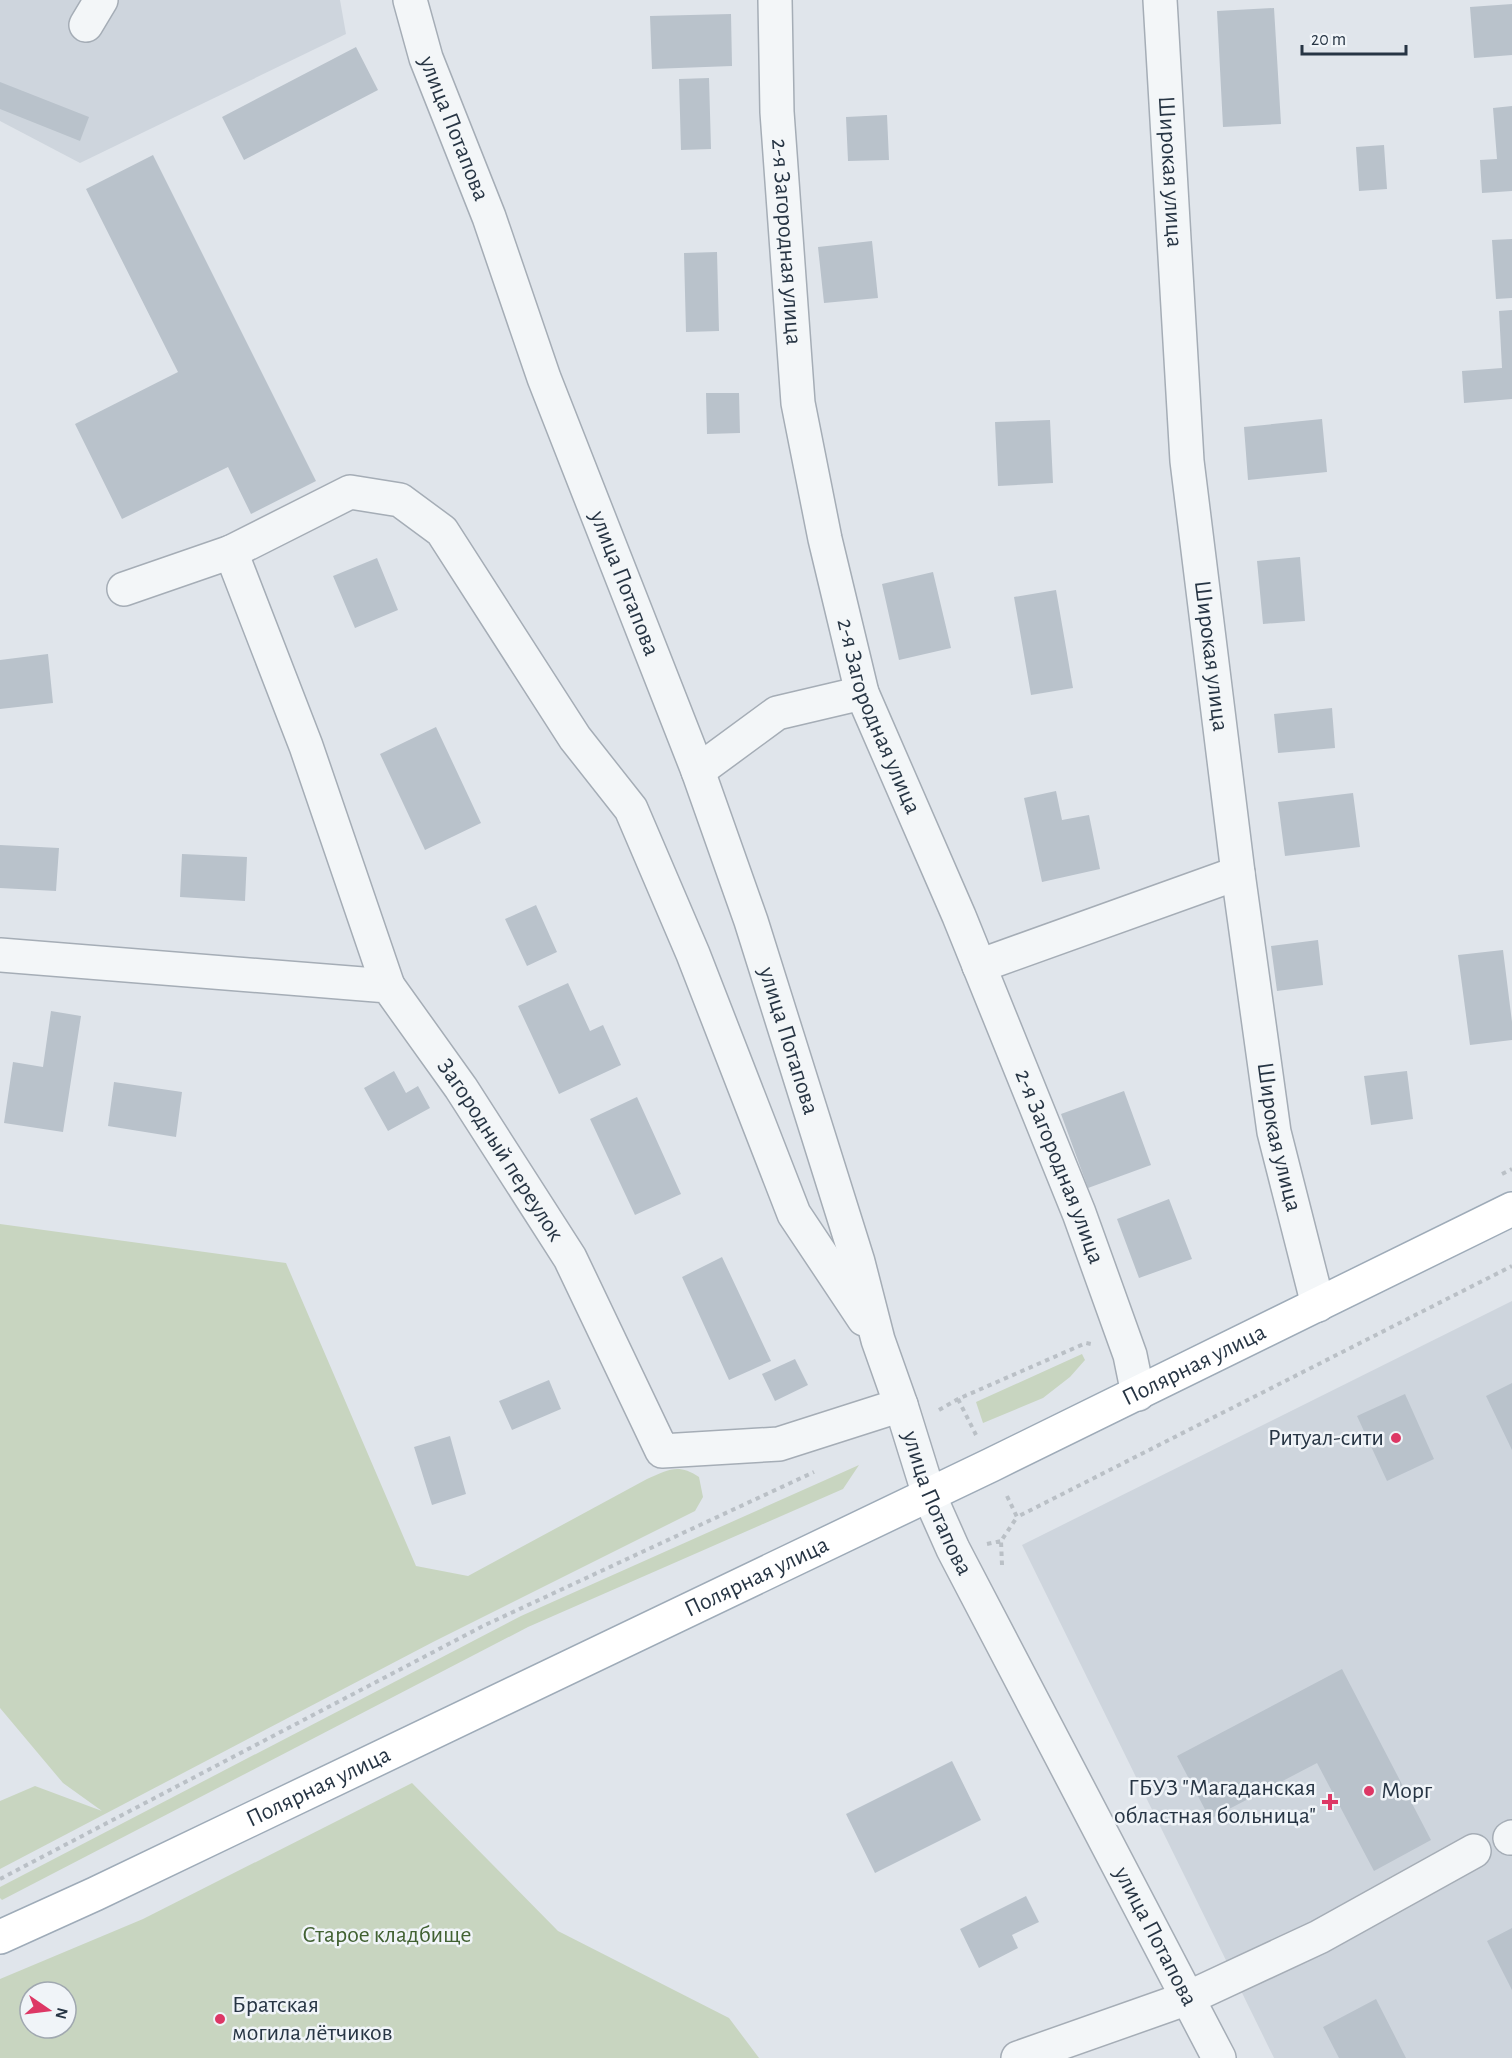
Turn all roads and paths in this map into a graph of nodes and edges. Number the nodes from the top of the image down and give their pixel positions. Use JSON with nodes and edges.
{"nodes":[{"id":1,"x":410,"y":0,"type":"edge"},
{"id":2,"x":775,"y":0,"type":"edge"},
{"id":3,"x":1160,"y":0,"type":"edge"},
{"id":4,"x":231,"y":552,"type":"junction"},
{"id":5,"x":124,"y":589,"type":"dead end"},
{"id":6,"x":862,"y":693,"type":"junction"},
{"id":7,"x":698,"y":771,"type":"junction"},
{"id":8,"x":1238,"y":873,"type":"junction"},
{"id":9,"x":0,"y":954,"type":"edge"},
{"id":10,"x":979,"y":966,"type":"junction"},
{"id":11,"x":388,"y":986,"type":"junction"},
{"id":12,"x":1512,"y":1209,"type":"edge"},
{"id":13,"x":1512,"y":1266,"type":"edge"},
{"id":14,"x":1318,"y":1305,"type":"junction"},
{"id":15,"x":878,"y":1340,"type":"junction"},
{"id":16,"x":1130,"y":1355,"type":"junction"},
{"id":17,"x":1138,"y":1394,"type":"junction"},
{"id":18,"x":958,"y":1399,"type":"junction"},
{"id":19,"x":904,"y":1416,"type":"junction"},
{"id":20,"x":991,"y":1465,"type":"junction"},
{"id":21,"x":823,"y":1467,"type":"dead end"},
{"id":22,"x":929,"y":1495,"type":"junction"},
{"id":23,"x":1474,"y":1851,"type":"dead end"},
{"id":24,"x":0,"y":1879,"type":"edge"},
{"id":25,"x":0,"y":1937,"type":"edge"},
{"id":26,"x":1188,"y":1998,"type":"junction"},
{"id":27,"x":1018,"y":2058,"type":"edge"},
{"id":28,"x":1219,"y":2058,"type":"edge"}],
"edges":[{"from":1,"to":7,"type":"street","name":"улица Потапова"},
{"from":2,"to":6,"type":"street","name":"2-я Загородная улица"},
{"from":3,"to":8,"type":"street","name":"Широкая улица"},
{"from":4,"to":5,"type":"street"},
{"from":4,"to":11,"type":"street"},
{"from":4,"to":15,"type":"street"},
{"from":6,"to":7,"type":"street"},
{"from":6,"to":10,"type":"street","name":"2-я Загородная улица"},
{"from":7,"to":15,"type":"street","name":"улица Потапова"},
{"from":8,"to":10,"type":"street"},
{"from":8,"to":14,"type":"street","name":"Широкая улица"},
{"from":9,"to":11,"type":"street"},
{"from":10,"to":16,"type":"street","name":"2-я Загородная улица"},
{"from":11,"to":19,"type":"street","name":"Загородный переулок"},
{"from":12,"to":14,"type":"main road","name":"Полярная улица"},
{"from":13,"to":20,"type":"path"},
{"from":14,"to":17,"type":"main road","name":"Полярная улица"},
{"from":15,"to":19,"type":"street","name":"улица Потапова"},
{"from":16,"to":17,"type":"street","name":"2-я Загородная улица"},
{"from":16,"to":18,"type":"path"},
{"from":17,"to":20,"type":"main road","name":"Полярная улица"},
{"from":18,"to":19,"type":"path"},
{"from":18,"to":20,"type":"path"},
{"from":19,"to":22,"type":"street","name":"улица Потапова"},
{"from":20,"to":22,"type":"main road","name":"Полярная улица"},
{"from":21,"to":24,"type":"path"},
{"from":22,"to":25,"type":"main road","name":"Полярная улица"},
{"from":22,"to":26,"type":"street","name":"улица Потапова"},
{"from":23,"to":26,"type":"street"},
{"from":26,"to":27,"type":"street"},
{"from":26,"to":28,"type":"street","name":"улица Потапова"}]}
